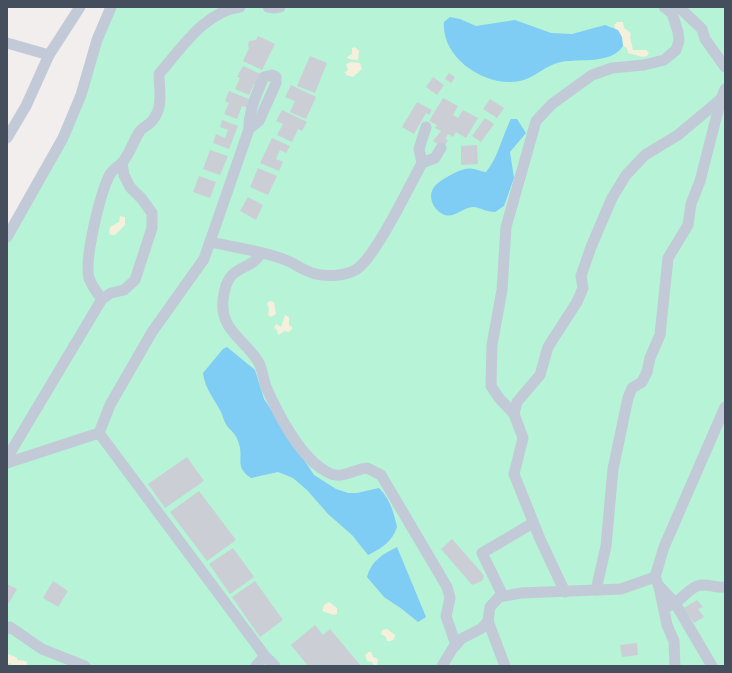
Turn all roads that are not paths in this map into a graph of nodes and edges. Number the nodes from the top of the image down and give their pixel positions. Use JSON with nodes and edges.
{"nodes":[{"id":1,"x":80,"y":7,"type":"edge"},
{"id":2,"x":111,"y":7,"type":"edge"},
{"id":3,"x":240,"y":7,"type":"edge"},
{"id":4,"x":268,"y":7,"type":"edge"},
{"id":5,"x":280,"y":7,"type":"edge"},
{"id":6,"x":664,"y":7,"type":"edge"},
{"id":7,"x":679,"y":7,"type":"edge"},
{"id":8,"x":7,"y":43,"type":"edge"},
{"id":9,"x":49,"y":55,"type":"junction"},
{"id":10,"x":725,"y":67,"type":"edge"},
{"id":11,"x":723,"y":94,"type":"edge"},
{"id":12,"x":426,"y":127,"type":"dead end"},
{"id":13,"x":249,"y":129,"type":"dead end"},
{"id":14,"x":7,"y":138,"type":"edge"},
{"id":15,"x":441,"y":148,"type":"dead end"},
{"id":16,"x":122,"y":163,"type":"junction"},
{"id":17,"x":422,"y":163,"type":"junction"},
{"id":18,"x":7,"y":237,"type":"edge"},
{"id":19,"x":211,"y":242,"type":"junction"},
{"id":20,"x":261,"y":253,"type":"junction"},
{"id":21,"x":102,"y":299,"type":"junction"},
{"id":22,"x":725,"y":406,"type":"edge"},
{"id":23,"x":514,"y":414,"type":"junction"},
{"id":24,"x":99,"y":434,"type":"junction"},
{"id":25,"x":7,"y":458,"type":"edge"},
{"id":26,"x":7,"y":463,"type":"edge"},
{"id":27,"x":533,"y":523,"type":"junction"},
{"id":28,"x":657,"y":582,"type":"junction"},
{"id":29,"x":725,"y":587,"type":"edge"},
{"id":30,"x":596,"y":590,"type":"junction"},
{"id":31,"x":565,"y":592,"type":"junction"},
{"id":32,"x":503,"y":596,"type":"junction"},
{"id":33,"x":675,"y":604,"type":"junction"},
{"id":34,"x":664,"y":608,"type":"junction"},
{"id":35,"x":488,"y":621,"type":"junction"},
{"id":36,"x":8,"y":627,"type":"edge"},
{"id":37,"x":456,"y":645,"type":"junction"},
{"id":38,"x":265,"y":656,"type":"junction"},
{"id":39,"x":85,"y":666,"type":"edge"},
{"id":40,"x":256,"y":666,"type":"edge"},
{"id":41,"x":275,"y":666,"type":"edge"},
{"id":42,"x":442,"y":666,"type":"edge"},
{"id":43,"x":506,"y":666,"type":"edge"},
{"id":44,"x":675,"y":666,"type":"edge"},
{"id":45,"x":712,"y":666,"type":"edge"}],
"edges":[{"from":1,"to":9,"type":"street"},
{"from":2,"to":18,"type":"street"},
{"from":3,"to":16,"type":"street"},
{"from":4,"to":5,"type":"street"},
{"from":6,"to":23,"type":"street"},
{"from":7,"to":10,"type":"street"},
{"from":8,"to":9,"type":"street"},
{"from":9,"to":14,"type":"street"},
{"from":11,"to":23,"type":"street"},
{"from":11,"to":30,"type":"street"},
{"from":12,"to":17,"type":"street"},
{"from":13,"to":19,"type":"street"},
{"from":15,"to":17,"type":"street"},
{"from":16,"to":21,"type":"street"},
{"from":16,"to":21,"type":"street"},
{"from":17,"to":20,"type":"street"},
{"from":19,"to":20,"type":"street"},
{"from":19,"to":24,"type":"street"},
{"from":20,"to":37,"type":"street"},
{"from":21,"to":25,"type":"street"},
{"from":22,"to":28,"type":"street"},
{"from":23,"to":27,"type":"street"},
{"from":24,"to":26,"type":"street"},
{"from":24,"to":38,"type":"street"},
{"from":27,"to":31,"type":"street"},
{"from":27,"to":32,"type":"street"},
{"from":28,"to":30,"type":"street"},
{"from":28,"to":33,"type":"street"},
{"from":28,"to":34,"type":"street"},
{"from":29,"to":33,"type":"street"},
{"from":30,"to":31,"type":"street"},
{"from":31,"to":32,"type":"street"},
{"from":32,"to":35,"type":"street"},
{"from":33,"to":34,"type":"street"},
{"from":33,"to":45,"type":"street"},
{"from":34,"to":44,"type":"street"},
{"from":35,"to":37,"type":"street"},
{"from":35,"to":43,"type":"street"},
{"from":36,"to":39,"type":"street"},
{"from":37,"to":42,"type":"street"},
{"from":38,"to":40,"type":"street"},
{"from":38,"to":41,"type":"street"}]}
